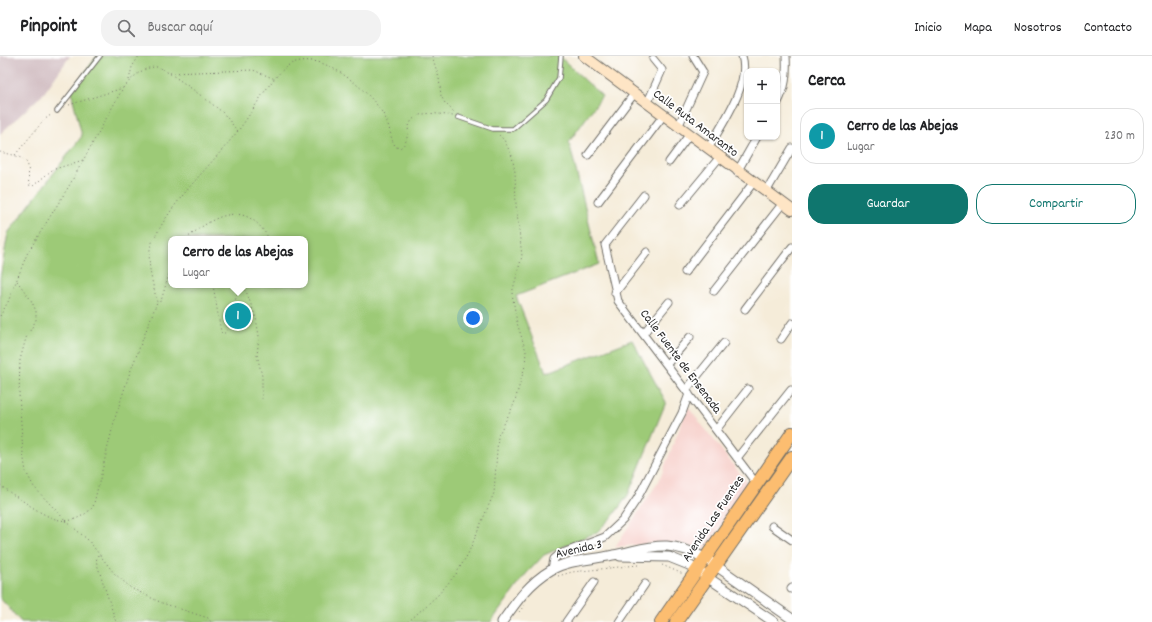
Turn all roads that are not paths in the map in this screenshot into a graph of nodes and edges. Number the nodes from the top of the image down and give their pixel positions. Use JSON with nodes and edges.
{"nodes":[{"id":1,"x":100,"y":56,"type":"edge"},
{"id":2,"x":561,"y":56,"type":"edge"},
{"id":3,"x":584,"y":56,"type":"edge"},
{"id":4,"x":693,"y":56,"type":"edge"},
{"id":5,"x":742,"y":56,"type":"edge"},
{"id":6,"x":786,"y":56,"type":"edge"},
{"id":7,"x":653,"y":59,"type":"dead end"},
{"id":8,"x":634,"y":94,"type":"junction"},
{"id":9,"x":780,"y":99,"type":"edge"},
{"id":10,"x":647,"y":104,"type":"junction"},
{"id":11,"x":57,"y":111,"type":"road end"},
{"id":12,"x":663,"y":116,"type":"junction"},
{"id":13,"x":458,"y":117,"type":"road end"},
{"id":14,"x":678,"y":127,"type":"junction"},
{"id":15,"x":689,"y":136,"type":"junction"},
{"id":16,"x":756,"y":140,"type":"edge"},
{"id":17,"x":708,"y":149,"type":"junction"},
{"id":18,"x":791,"y":151,"type":"edge"},
{"id":19,"x":588,"y":155,"type":"dead end"},
{"id":20,"x":719,"y":158,"type":"junction"},
{"id":21,"x":669,"y":162,"type":"dead end"},
{"id":22,"x":737,"y":172,"type":"junction"},
{"id":23,"x":753,"y":183,"type":"junction"},
{"id":24,"x":766,"y":192,"type":"junction"},
{"id":25,"x":644,"y":195,"type":"dead end"},
{"id":26,"x":598,"y":202,"type":"dead end"},
{"id":27,"x":783,"y":203,"type":"junction"},
{"id":28,"x":680,"y":206,"type":"dead end"},
{"id":29,"x":792,"y":210,"type":"edge"},
{"id":30,"x":792,"y":247,"type":"edge"},
{"id":31,"x":647,"y":252,"type":"dead end"},
{"id":32,"x":685,"y":272,"type":"dead end"},
{"id":33,"x":714,"y":291,"type":"dead end"},
{"id":34,"x":615,"y":293,"type":"junction"},
{"id":35,"x":669,"y":302,"type":"dead end"},
{"id":36,"x":745,"y":309,"type":"dead end"},
{"id":37,"x":792,"y":323,"type":"edge"},
{"id":38,"x":643,"y":334,"type":"junction"},
{"id":39,"x":690,"y":337,"type":"dead end"},
{"id":40,"x":781,"y":339,"type":"dead end"},
{"id":41,"x":724,"y":343,"type":"dead end"},
{"id":42,"x":667,"y":364,"type":"junction"},
{"id":43,"x":748,"y":389,"type":"dead end"},
{"id":44,"x":791,"y":390,"type":"edge"},
{"id":45,"x":688,"y":392,"type":"junction"},
{"id":46,"x":716,"y":430,"type":"junction"},
{"id":47,"x":792,"y":433,"type":"edge"},
{"id":48,"x":737,"y":458,"type":"junction"},
{"id":49,"x":792,"y":458,"type":"edge"},
{"id":50,"x":756,"y":483,"type":"junction"},
{"id":51,"x":772,"y":526,"type":"dead end"},
{"id":52,"x":792,"y":540,"type":"edge"},
{"id":53,"x":659,"y":555,"type":"junction"},
{"id":54,"x":705,"y":558,"type":"junction"},
{"id":55,"x":715,"y":565,"type":"junction"},
{"id":56,"x":552,"y":573,"type":"junction"},
{"id":57,"x":702,"y":574,"type":"junction"},
{"id":58,"x":594,"y":582,"type":"dead end"},
{"id":59,"x":645,"y":584,"type":"dead end"},
{"id":60,"x":792,"y":619,"type":"edge"},
{"id":61,"x":502,"y":622,"type":"edge"},
{"id":62,"x":566,"y":622,"type":"edge"},
{"id":63,"x":619,"y":622,"type":"edge"},
{"id":64,"x":660,"y":622,"type":"edge"},
{"id":65,"x":676,"y":622,"type":"edge"},
{"id":66,"x":774,"y":622,"type":"edge"}],
"edges":[{"from":1,"to":11,"type":"lane"},
{"from":2,"to":13,"type":"lane"},
{"from":3,"to":8,"type":"main road","name":"Calle Ruta Amaranto"},
{"from":4,"to":14,"type":"street"},
{"from":5,"to":17,"type":"street"},
{"from":6,"to":9,"type":"street"},
{"from":7,"to":10,"type":"street"},
{"from":8,"to":10,"type":"main road","name":"Calle Ruta Amaranto"},
{"from":8,"to":19,"type":"street"},
{"from":10,"to":12,"type":"main road","name":"Calle Ruta Amaranto"},
{"from":12,"to":14,"type":"main road","name":"Calle Ruta Amaranto"},
{"from":12,"to":26,"type":"street"},
{"from":14,"to":15,"type":"main road","name":"Calle Ruta Amaranto"},
{"from":15,"to":17,"type":"main road","name":"Calle Ruta Amaranto"},
{"from":15,"to":21,"type":"street"},
{"from":16,"to":22,"type":"street"},
{"from":17,"to":20,"type":"main road","name":"Calle Ruta Amaranto"},
{"from":18,"to":24,"type":"street"},
{"from":20,"to":22,"type":"main road","name":"Calle Ruta Amaranto"},
{"from":20,"to":28,"type":"street"},
{"from":22,"to":23,"type":"main road","name":"Calle Ruta Amaranto"},
{"from":23,"to":24,"type":"main road","name":"Calle Ruta Amaranto"},
{"from":23,"to":32,"type":"street"},
{"from":24,"to":27,"type":"main road","name":"Calle Ruta Amaranto"},
{"from":25,"to":34,"type":"street","name":"Calle Fuente de Ensenada"},
{"from":27,"to":29,"type":"main road","name":"Calle Ruta Amaranto"},
{"from":27,"to":33,"type":"street"},
{"from":30,"to":36,"type":"street"},
{"from":31,"to":34,"type":"street"},
{"from":34,"to":38,"type":"street","name":"Calle Fuente de Ensenada"},
{"from":35,"to":38,"type":"street"},
{"from":37,"to":40,"type":"street"},
{"from":38,"to":42,"type":"street","name":"Calle Fuente de Ensenada"},
{"from":39,"to":42,"type":"street"},
{"from":41,"to":45,"type":"street"},
{"from":42,"to":45,"type":"street","name":"Calle Fuente de Ensenada"},
{"from":43,"to":46,"type":"street"},
{"from":44,"to":48,"type":"street"},
{"from":45,"to":46,"type":"street","name":"Calle Fuente de Ensenada"},
{"from":45,"to":56,"type":"street"},
{"from":46,"to":48,"type":"street","name":"Calle Fuente de Ensenada"},
{"from":47,"to":50,"type":"main road","name":"Avenida Las Fuentes"},
{"from":48,"to":50,"type":"street","name":"Calle Fuente de Ensenada"},
{"from":49,"to":55,"type":"main road","name":"Avenida Las Fuentes"},
{"from":50,"to":54,"type":"main road","name":"Avenida Las Fuentes"},
{"from":51,"to":52,"type":"street"},
{"from":53,"to":54,"type":"street","name":"Avenida 3"},
{"from":53,"to":56,"type":"street","name":"Avenida 3"},
{"from":53,"to":57,"type":"street","name":"Avenida 3"},
{"from":54,"to":55,"type":"street","name":"Avenida 3"},
{"from":54,"to":57,"type":"main road","name":"Avenida Las Fuentes"},
{"from":55,"to":57,"type":"main road","name":"Avenida Las Fuentes"},
{"from":55,"to":60,"type":"street","name":"Avenida 3"},
{"from":56,"to":61,"type":"street","name":"Avenida 3"},
{"from":57,"to":64,"type":"main road","name":"Avenida Las Fuentes"},
{"from":57,"to":65,"type":"main road","name":"Avenida Las Fuentes"},
{"from":57,"to":66,"type":"street","name":"Avenida 3"},
{"from":58,"to":62,"type":"street"},
{"from":59,"to":63,"type":"street"}]}
